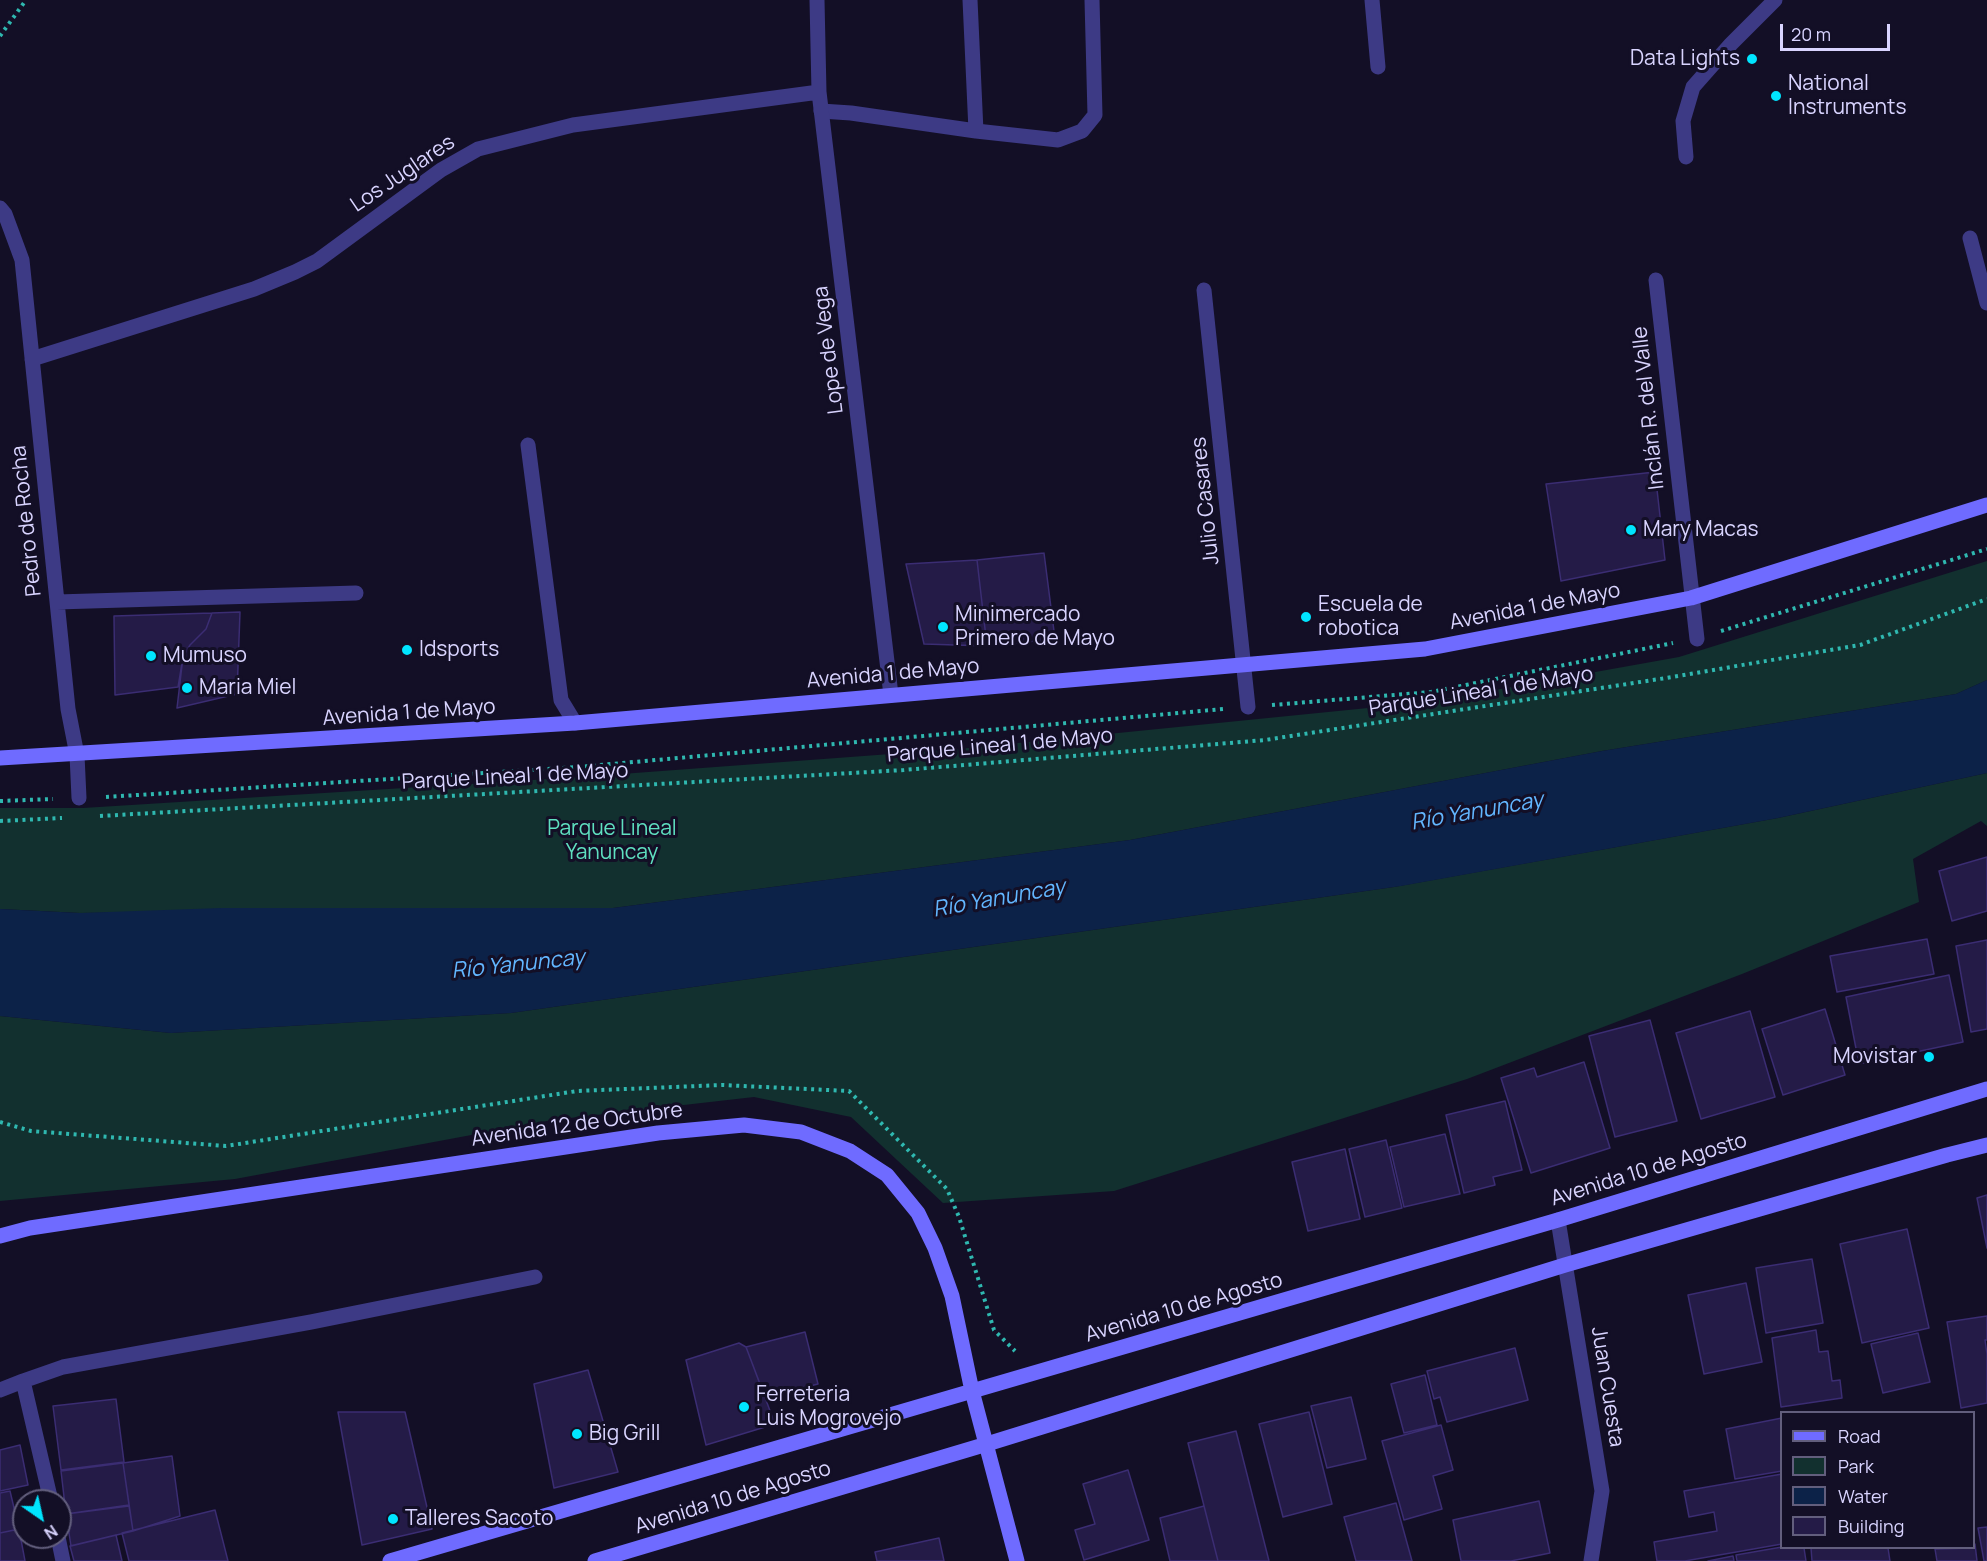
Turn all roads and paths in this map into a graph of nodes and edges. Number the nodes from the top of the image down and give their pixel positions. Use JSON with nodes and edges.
{"nodes":[{"id":1,"x":26,"y":0,"type":"edge"},
{"id":2,"x":817,"y":0,"type":"edge"},
{"id":3,"x":970,"y":0,"type":"edge"},
{"id":4,"x":1092,"y":0,"type":"edge"},
{"id":5,"x":1372,"y":0,"type":"edge"},
{"id":6,"x":1775,"y":0,"type":"edge"},
{"id":7,"x":0,"y":36,"type":"edge"},
{"id":8,"x":1378,"y":67,"type":"dead end"},
{"id":9,"x":819,"y":92,"type":"junction"},
{"id":10,"x":821,"y":111,"type":"junction"},
{"id":11,"x":976,"y":131,"type":"junction"},
{"id":12,"x":1686,"y":157,"type":"dead end"},
{"id":13,"x":0,"y":208,"type":"edge"},
{"id":14,"x":1970,"y":238,"type":"dead end"},
{"id":15,"x":1656,"y":280,"type":"dead end"},
{"id":16,"x":1204,"y":290,"type":"dead end"},
{"id":17,"x":1987,"y":303,"type":"edge"},
{"id":18,"x":32,"y":359,"type":"junction"},
{"id":19,"x":528,"y":445,"type":"dead end"},
{"id":20,"x":1987,"y":505,"type":"edge"},
{"id":21,"x":1987,"y":549,"type":"edge"},
{"id":22,"x":356,"y":593,"type":"dead end"},
{"id":23,"x":1691,"y":598,"type":"junction"},
{"id":24,"x":1987,"y":599,"type":"edge"},
{"id":25,"x":57,"y":602,"type":"junction"},
{"id":26,"x":1697,"y":639,"type":"junction"},
{"id":27,"x":1245,"y":664,"type":"junction"},
{"id":28,"x":891,"y":695,"type":"junction"},
{"id":29,"x":1248,"y":707,"type":"junction"},
{"id":30,"x":575,"y":723,"type":"junction"},
{"id":31,"x":77,"y":755,"type":"junction"},
{"id":32,"x":0,"y":758,"type":"edge"},
{"id":33,"x":79,"y":798,"type":"junction"},
{"id":34,"x":0,"y":801,"type":"edge"},
{"id":35,"x":93,"y":816,"type":"dead end"},
{"id":36,"x":69,"y":818,"type":"dead end"},
{"id":37,"x":0,"y":821,"type":"edge"},
{"id":38,"x":1987,"y":1089,"type":"edge"},
{"id":39,"x":1987,"y":1145,"type":"edge"},
{"id":40,"x":1558,"y":1220,"type":"junction"},
{"id":41,"x":0,"y":1226,"type":"edge"},
{"id":42,"x":30,"y":1228,"type":"junction"},
{"id":43,"x":0,"y":1236,"type":"edge"},
{"id":44,"x":1565,"y":1265,"type":"junction"},
{"id":45,"x":536,"y":1277,"type":"dead end"},
{"id":46,"x":23,"y":1381,"type":"junction"},
{"id":47,"x":0,"y":1390,"type":"edge"},
{"id":48,"x":972,"y":1391,"type":"junction"},
{"id":49,"x":987,"y":1444,"type":"junction"},
{"id":50,"x":48,"y":1489,"type":"edge"},
{"id":51,"x":390,"y":1561,"type":"edge"},
{"id":52,"x":595,"y":1561,"type":"edge"},
{"id":53,"x":1017,"y":1561,"type":"edge"},
{"id":54,"x":1591,"y":1561,"type":"edge"}],
"edges":[{"from":1,"to":7,"type":"path"},
{"from":2,"to":9,"type":"street","name":"Lope de Vega"},
{"from":3,"to":11,"type":"street"},
{"from":4,"to":11,"type":"street"},
{"from":5,"to":8,"type":"street"},
{"from":6,"to":12,"type":"street"},
{"from":9,"to":10,"type":"street","name":"Lope de Vega"},
{"from":9,"to":18,"type":"street","name":"Los Juglares"},
{"from":10,"to":11,"type":"street"},
{"from":10,"to":28,"type":"street","name":"Lope de Vega"},
{"from":13,"to":18,"type":"street","name":"Pedro de Rocha"},
{"from":14,"to":17,"type":"street"},
{"from":15,"to":23,"type":"street","name":"Inclán R. del Valle"},
{"from":16,"to":27,"type":"street","name":"Julio Casares"},
{"from":18,"to":25,"type":"street","name":"Pedro de Rocha"},
{"from":19,"to":30,"type":"street"},
{"from":20,"to":23,"type":"main road","name":"Avenida 1 de Mayo"},
{"from":21,"to":26,"type":"path"},
{"from":22,"to":25,"type":"street"},
{"from":23,"to":26,"type":"street","name":"Inclán R. del Valle"},
{"from":23,"to":27,"type":"main road","name":"Avenida 1 de Mayo"},
{"from":24,"to":35,"type":"path","name":"Parque Lineal 1 de Mayo"},
{"from":25,"to":31,"type":"street","name":"Pedro de Rocha"},
{"from":26,"to":29,"type":"path"},
{"from":27,"to":28,"type":"main road","name":"Avenida 1 de Mayo"},
{"from":27,"to":29,"type":"street","name":"Julio Casares"},
{"from":28,"to":30,"type":"main road","name":"Avenida 1 de Mayo"},
{"from":29,"to":33,"type":"path"},
{"from":30,"to":31,"type":"main road","name":"Avenida 1 de Mayo"},
{"from":31,"to":32,"type":"main road","name":"Avenida 1 de Mayo"},
{"from":31,"to":33,"type":"street","name":"Pedro de Rocha"},
{"from":33,"to":34,"type":"path"},
{"from":36,"to":37,"type":"path"},
{"from":38,"to":40,"type":"main road","name":"Avenida 10 de Agosto"},
{"from":39,"to":44,"type":"main road","name":"Avenida 10 de Agosto"},
{"from":40,"to":44,"type":"street","name":"Juan Cuesta"},
{"from":40,"to":48,"type":"main road","name":"Avenida 10 de Agosto"},
{"from":41,"to":42,"type":"main road","name":"Avenida 12 de Octubre"},
{"from":42,"to":43,"type":"main road","name":"Avenida 12 de Octubre"},
{"from":42,"to":48,"type":"main road","name":"Avenida 12 de Octubre"},
{"from":44,"to":49,"type":"main road","name":"Avenida 10 de Agosto"},
{"from":44,"to":54,"type":"street","name":"Juan Cuesta"},
{"from":45,"to":46,"type":"street"},
{"from":46,"to":47,"type":"street"},
{"from":46,"to":50,"type":"street"},
{"from":48,"to":49,"type":"main road","name":"Avenida 12 de Octubre"},
{"from":48,"to":51,"type":"main road","name":"Avenida 10 de Agosto"},
{"from":49,"to":52,"type":"main road","name":"Avenida 10 de Agosto"},
{"from":49,"to":53,"type":"main road","name":"Avenida 12 de Octubre"}]}
